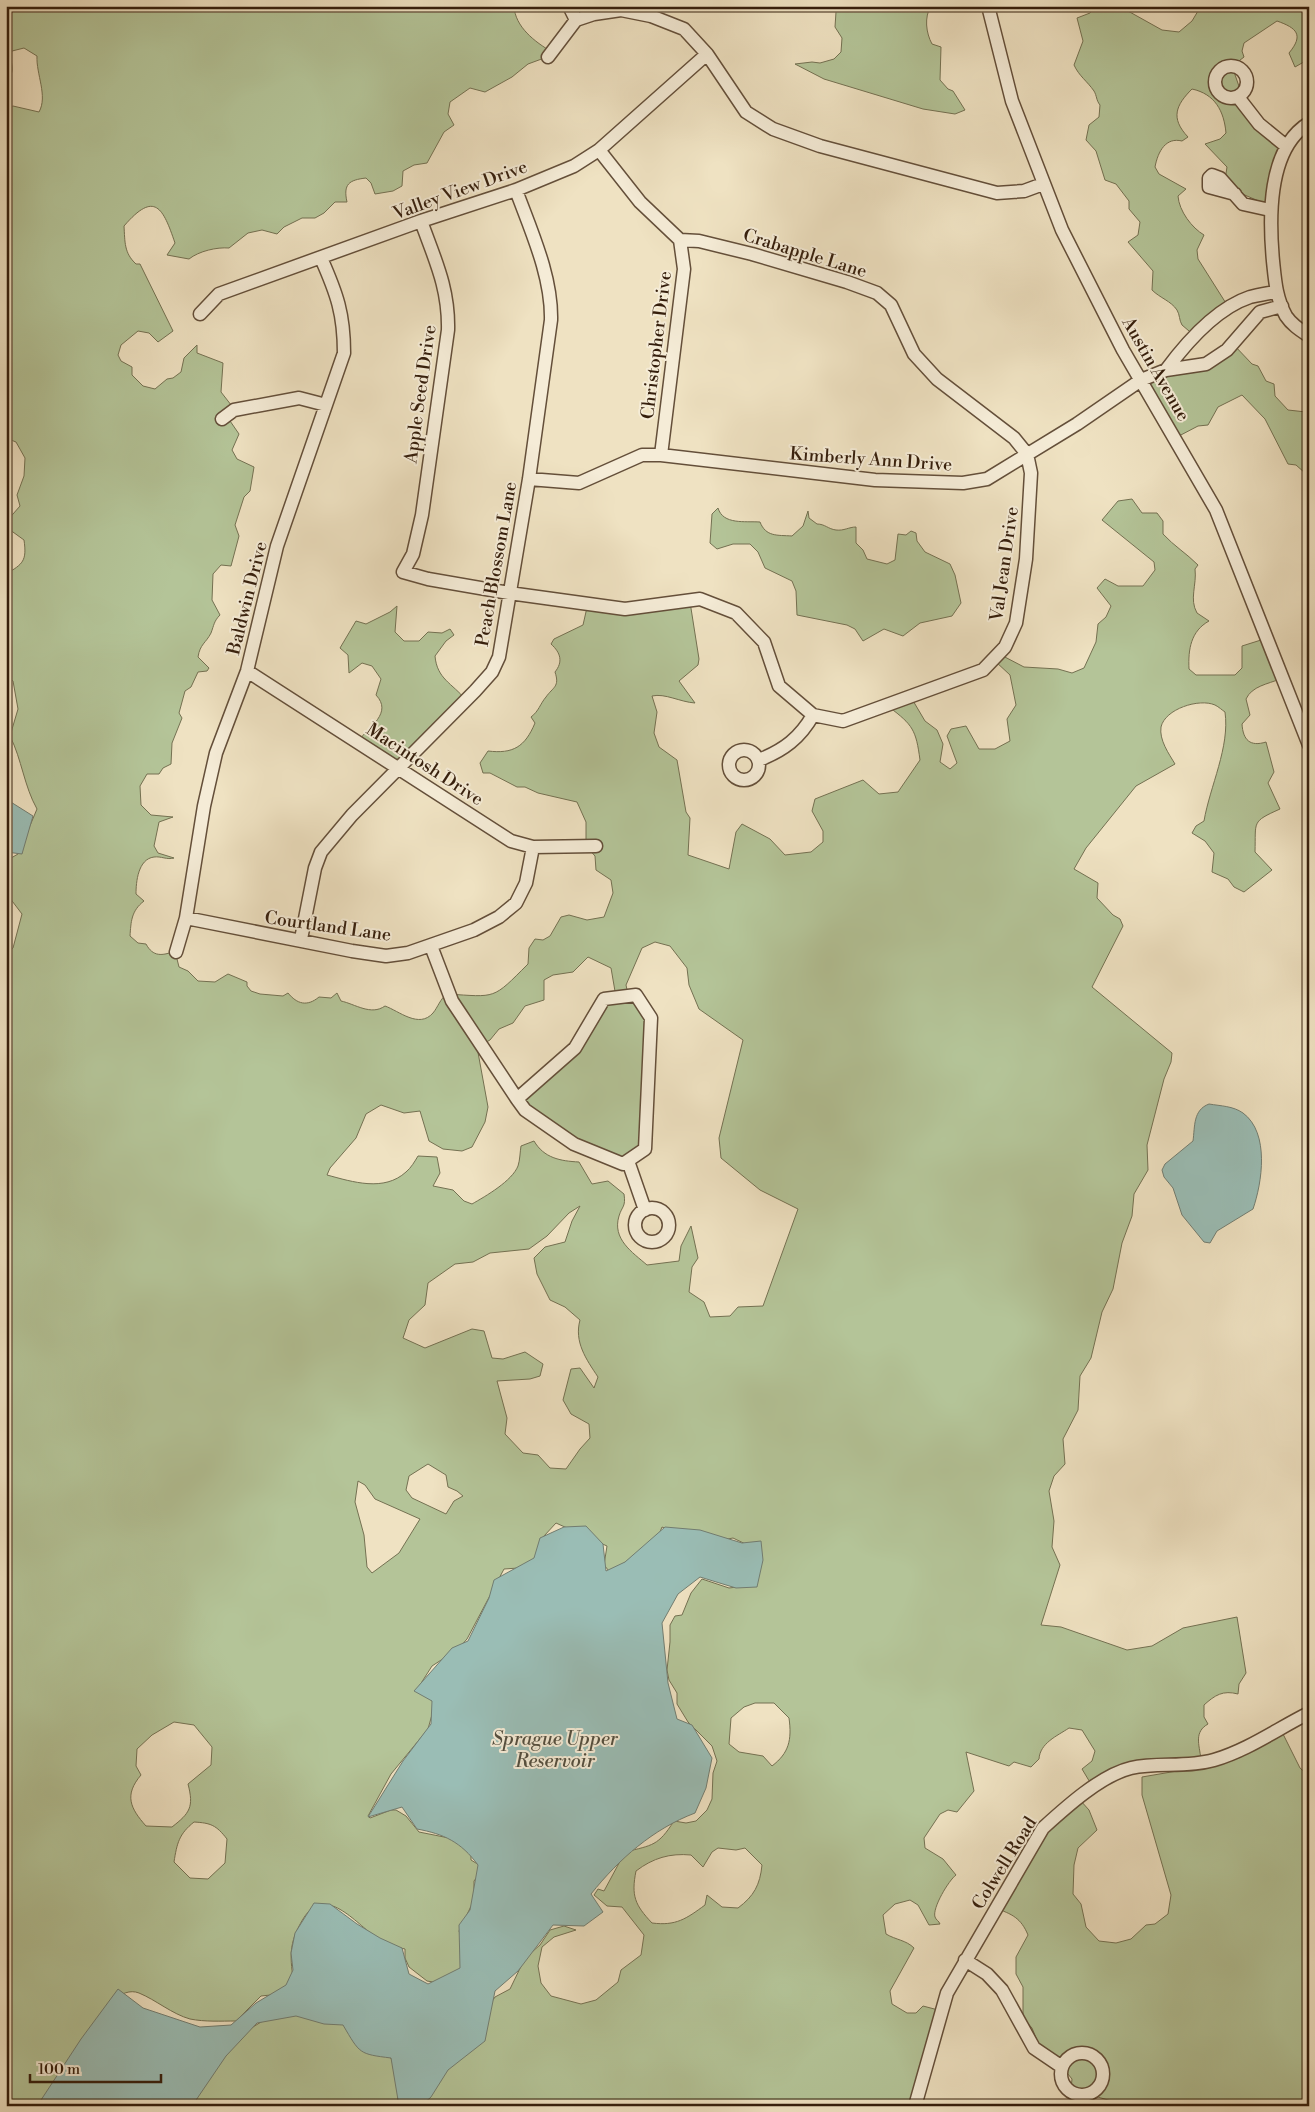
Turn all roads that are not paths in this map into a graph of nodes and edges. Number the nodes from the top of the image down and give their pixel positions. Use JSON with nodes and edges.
{"nodes":[{"id":1,"x":570,"y":6,"type":"edge"},
{"id":2,"x":988,"y":6,"type":"edge"},
{"id":3,"x":576,"y":20,"type":"junction"},
{"id":4,"x":707,"y":54,"type":"junction"},
{"id":5,"x":548,"y":58,"type":"dead end"},
{"id":6,"x":1238,"y":97,"type":"dead end"},
{"id":7,"x":1309,"y":124,"type":"edge"},
{"id":8,"x":1286,"y":146,"type":"junction"},
{"id":9,"x":599,"y":150,"type":"junction"},
{"id":10,"x":1043,"y":184,"type":"junction"},
{"id":11,"x":516,"y":190,"type":"junction"},
{"id":12,"x":1235,"y":194,"type":"dead end"},
{"id":13,"x":1270,"y":210,"type":"junction"},
{"id":14,"x":421,"y":221,"type":"junction"},
{"id":15,"x":680,"y":240,"type":"junction"},
{"id":16,"x":321,"y":258,"type":"junction"},
{"id":17,"x":1277,"y":292,"type":"junction"},
{"id":18,"x":1282,"y":306,"type":"junction"},
{"id":19,"x":200,"y":314,"type":"dead end"},
{"id":20,"x":1309,"y":336,"type":"edge"},
{"id":21,"x":1166,"y":370,"type":"junction"},
{"id":22,"x":1141,"y":380,"type":"junction"},
{"id":23,"x":326,"y":405,"type":"junction"},
{"id":24,"x":222,"y":419,"type":"dead end"},
{"id":25,"x":661,"y":454,"type":"junction"},
{"id":26,"x":1027,"y":454,"type":"junction"},
{"id":27,"x":529,"y":478,"type":"junction"},
{"id":28,"x":403,"y":572,"type":"joint"},
{"id":29,"x":509,"y":593,"type":"junction"},
{"id":30,"x":247,"y":671,"type":"junction"},
{"id":31,"x":813,"y":714,"type":"junction"},
{"id":32,"x":1309,"y":745,"type":"edge"},
{"id":33,"x":759,"y":760,"type":"dead end"},
{"id":34,"x":399,"y":768,"type":"junction"},
{"id":35,"x":596,"y":846,"type":"dead end"},
{"id":36,"x":533,"y":847,"type":"junction"},
{"id":37,"x":186,"y":918,"type":"junction"},
{"id":38,"x":300,"y":939,"type":"junction"},
{"id":39,"x":431,"y":946,"type":"junction"},
{"id":40,"x":176,"y":952,"type":"dead end"},
{"id":41,"x":517,"y":1099,"type":"junction"},
{"id":42,"x":628,"y":1161,"type":"junction"},
{"id":43,"x":645,"y":1210,"type":"dead end"},
{"id":44,"x":1309,"y":1713,"type":"edge"},
{"id":45,"x":965,"y":1960,"type":"junction"},
{"id":46,"x":1062,"y":2067,"type":"dead end"},
{"id":47,"x":915,"y":2106,"type":"edge"}],
"edges":[{"from":1,"to":3,"type":"street"},
{"from":2,"to":10,"type":"street","name":"Austin Avenue"},
{"from":3,"to":4,"type":"street"},
{"from":3,"to":5,"type":"street"},
{"from":4,"to":9,"type":"street","name":"Valley View Drive"},
{"from":4,"to":10,"type":"street"},
{"from":6,"to":8,"type":"street"},
{"from":7,"to":8,"type":"street"},
{"from":8,"to":13,"type":"street"},
{"from":9,"to":11,"type":"street","name":"Valley View Drive"},
{"from":9,"to":15,"type":"street"},
{"from":10,"to":22,"type":"street","name":"Austin Avenue"},
{"from":11,"to":14,"type":"street","name":"Valley View Drive"},
{"from":11,"to":27,"type":"street","name":"Peach Blossom Lane"},
{"from":12,"to":13,"type":"street"},
{"from":13,"to":17,"type":"street"},
{"from":14,"to":16,"type":"street","name":"Valley View Drive"},
{"from":14,"to":28,"type":"street","name":"Apple Seed Drive"},
{"from":15,"to":25,"type":"street","name":"Christopher Drive"},
{"from":15,"to":26,"type":"street","name":"Crabapple Lane"},
{"from":16,"to":19,"type":"street","name":"Valley View Drive"},
{"from":16,"to":23,"type":"street","name":"Baldwin Drive"},
{"from":17,"to":18,"type":"street"},
{"from":17,"to":21,"type":"street"},
{"from":18,"to":20,"type":"street"},
{"from":18,"to":21,"type":"street"},
{"from":21,"to":22,"type":"street","name":"Kimberly Ann Drive"},
{"from":22,"to":26,"type":"street","name":"Kimberly Ann Drive"},
{"from":22,"to":32,"type":"street","name":"Austin Avenue"},
{"from":23,"to":24,"type":"street"},
{"from":23,"to":30,"type":"street","name":"Baldwin Drive"},
{"from":25,"to":26,"type":"street","name":"Kimberly Ann Drive"},
{"from":25,"to":27,"type":"street","name":"Kimberly Ann Drive"},
{"from":26,"to":31,"type":"street","name":"Val Jean Drive"},
{"from":27,"to":29,"type":"street","name":"Peach Blossom Lane"},
{"from":28,"to":29,"type":"street","name":"Val Jean Drive"},
{"from":29,"to":31,"type":"street","name":"Val Jean Drive"},
{"from":29,"to":34,"type":"street","name":"Peach Blossom Lane"},
{"from":30,"to":34,"type":"street","name":"Macintosh Drive"},
{"from":30,"to":37,"type":"street","name":"Baldwin Drive"},
{"from":31,"to":33,"type":"street"},
{"from":34,"to":36,"type":"street","name":"Macintosh Drive"},
{"from":34,"to":38,"type":"street","name":"Peach Blossom Lane"},
{"from":35,"to":36,"type":"street","name":"Macintosh Drive"},
{"from":36,"to":39,"type":"street","name":"Courtland Lane"},
{"from":37,"to":38,"type":"street","name":"Courtland Lane"},
{"from":37,"to":40,"type":"street","name":"Baldwin Drive"},
{"from":38,"to":39,"type":"street","name":"Courtland Lane"},
{"from":39,"to":41,"type":"street"},
{"from":41,"to":42,"type":"street"},
{"from":41,"to":42,"type":"street"},
{"from":42,"to":43,"type":"street"},
{"from":44,"to":45,"type":"street","name":"Colwell Road"},
{"from":45,"to":46,"type":"street"},
{"from":45,"to":47,"type":"street","name":"Colwell Road"}]}
